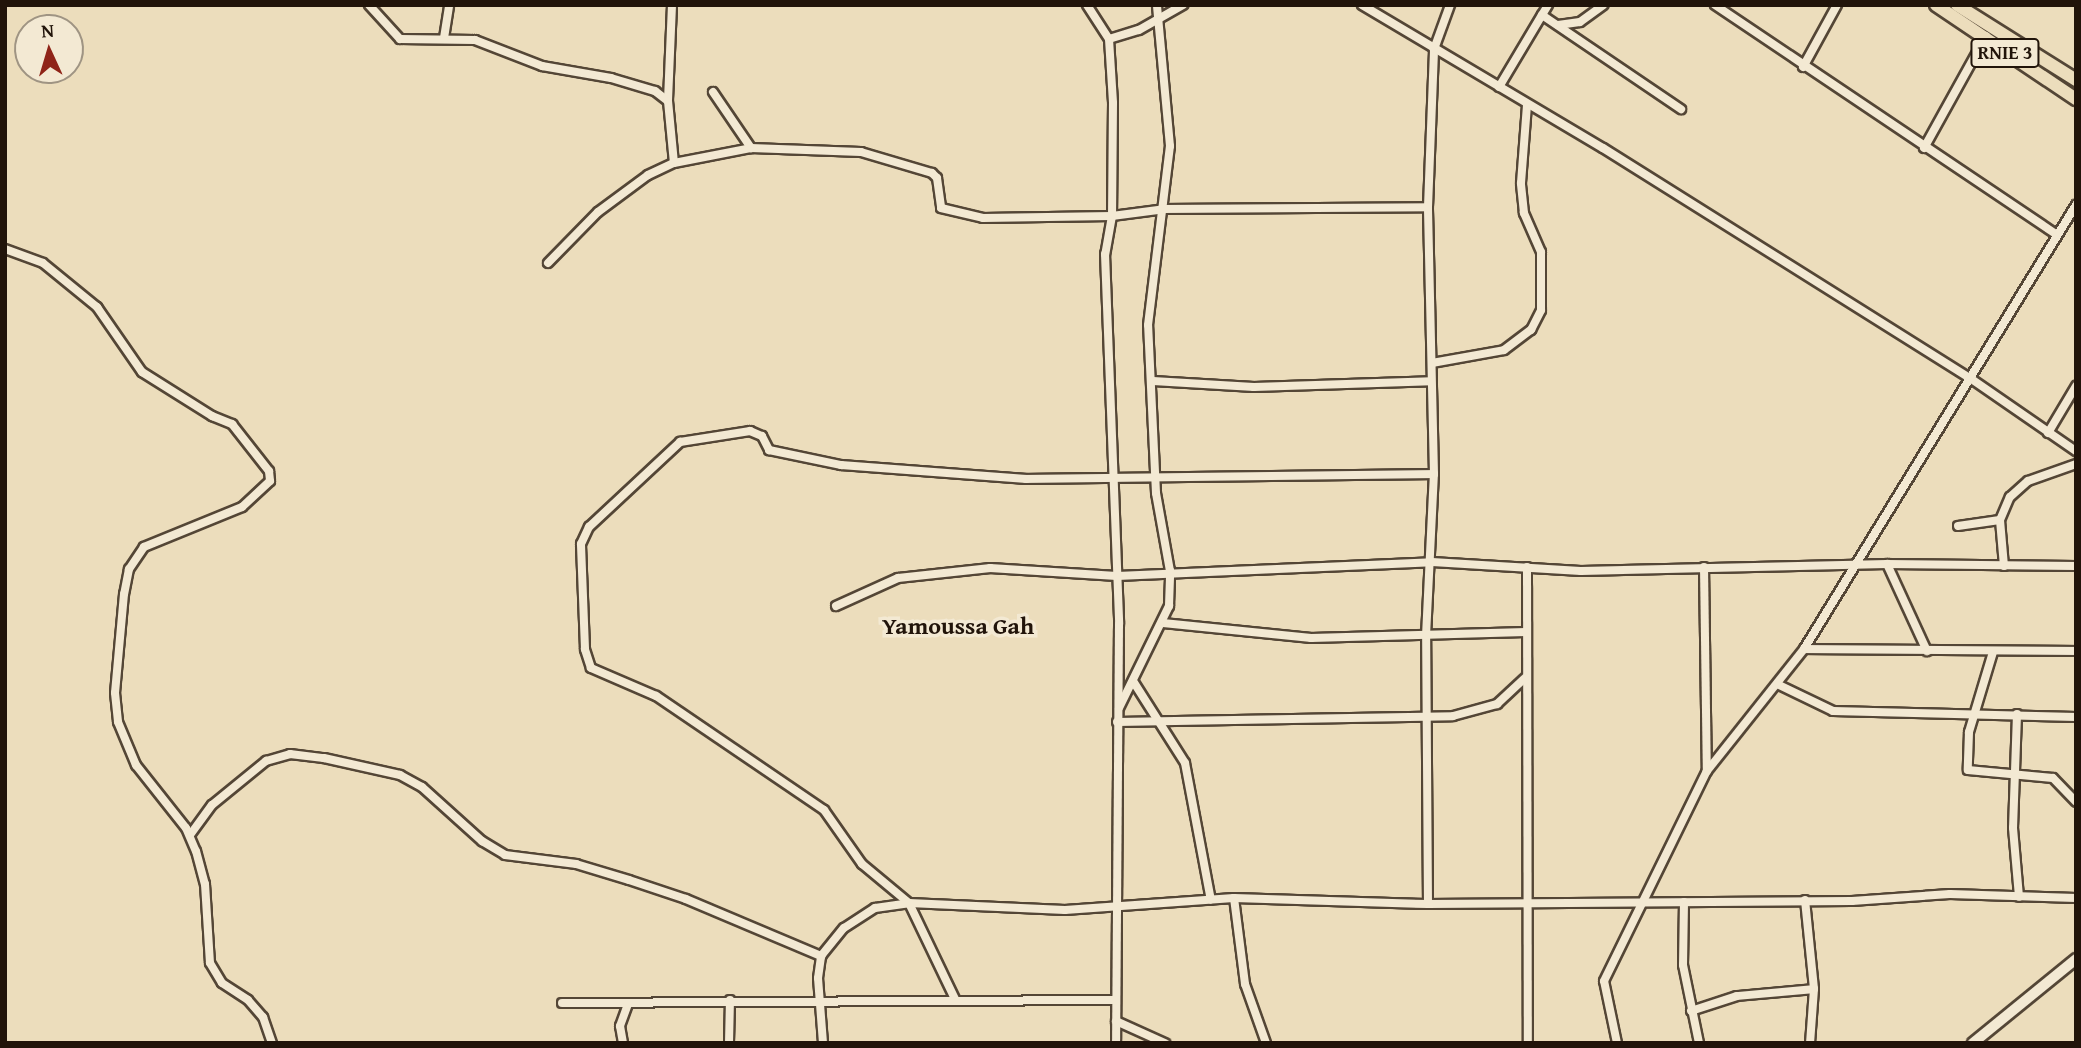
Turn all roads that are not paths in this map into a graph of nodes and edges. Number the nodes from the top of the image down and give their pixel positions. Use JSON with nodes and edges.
{"nodes":[{"id":1,"x":369,"y":5,"type":"edge"},
{"id":2,"x":449,"y":5,"type":"edge"},
{"id":3,"x":671,"y":5,"type":"edge"},
{"id":4,"x":1087,"y":5,"type":"edge"},
{"id":5,"x":1157,"y":5,"type":"edge"},
{"id":6,"x":1183,"y":5,"type":"edge"},
{"id":7,"x":1362,"y":5,"type":"edge"},
{"id":8,"x":1450,"y":5,"type":"edge"},
{"id":9,"x":1548,"y":5,"type":"edge"},
{"id":10,"x":1603,"y":5,"type":"edge"},
{"id":11,"x":1715,"y":5,"type":"edge"},
{"id":12,"x":1837,"y":5,"type":"edge"},
{"id":13,"x":1936,"y":5,"type":"edge"},
{"id":14,"x":1964,"y":7,"type":"edge"},
{"id":15,"x":1542,"y":15,"type":"junction"},
{"id":16,"x":1159,"y":21,"type":"junction"},
{"id":17,"x":1558,"y":25,"type":"junction"},
{"id":18,"x":1992,"y":27,"type":"junction"},
{"id":19,"x":444,"y":38,"type":"junction"},
{"id":20,"x":1109,"y":39,"type":"junction"},
{"id":21,"x":1983,"y":40,"type":"junction"},
{"id":22,"x":1434,"y":49,"type":"junction"},
{"id":23,"x":1803,"y":67,"type":"junction"},
{"id":24,"x":2076,"y":80,"type":"edge"},
{"id":25,"x":1499,"y":87,"type":"junction"},
{"id":26,"x":713,"y":93,"type":"dead end"},
{"id":27,"x":2076,"y":99,"type":"edge"},
{"id":28,"x":668,"y":100,"type":"junction"},
{"id":29,"x":1527,"y":105,"type":"junction"},
{"id":30,"x":1681,"y":109,"type":"dead end"},
{"id":31,"x":751,"y":148,"type":"junction"},
{"id":32,"x":1924,"y":148,"type":"junction"},
{"id":33,"x":674,"y":163,"type":"junction"},
{"id":34,"x":2076,"y":205,"type":"edge"},
{"id":35,"x":1428,"y":207,"type":"junction"},
{"id":36,"x":1166,"y":209,"type":"junction"},
{"id":37,"x":1111,"y":216,"type":"junction"},
{"id":38,"x":2056,"y":234,"type":"junction"},
{"id":39,"x":5,"y":249,"type":"edge"},
{"id":40,"x":548,"y":263,"type":"dead end"},
{"id":41,"x":1432,"y":363,"type":"junction"},
{"id":42,"x":1970,"y":378,"type":"junction"},
{"id":43,"x":1431,"y":381,"type":"junction"},
{"id":44,"x":1153,"y":382,"type":"junction"},
{"id":45,"x":2076,"y":386,"type":"edge"},
{"id":46,"x":2048,"y":433,"type":"junction"},
{"id":47,"x":2076,"y":451,"type":"edge"},
{"id":48,"x":2076,"y":464,"type":"edge"},
{"id":49,"x":1434,"y":474,"type":"junction"},
{"id":50,"x":1156,"y":475,"type":"junction"},
{"id":51,"x":1113,"y":476,"type":"junction"},
{"id":52,"x":2000,"y":520,"type":"junction"},
{"id":53,"x":1958,"y":526,"type":"dead end"},
{"id":54,"x":1432,"y":562,"type":"junction"},
{"id":55,"x":1887,"y":564,"type":"junction"},
{"id":56,"x":1857,"y":565,"type":"junction"},
{"id":57,"x":2004,"y":566,"type":"junction"},
{"id":58,"x":2076,"y":566,"type":"edge"},
{"id":59,"x":1527,"y":567,"type":"junction"},
{"id":60,"x":1704,"y":567,"type":"junction"},
{"id":61,"x":1170,"y":571,"type":"junction"},
{"id":62,"x":1117,"y":576,"type":"junction"},
{"id":63,"x":836,"y":606,"type":"dead end"},
{"id":64,"x":1163,"y":623,"type":"junction"},
{"id":65,"x":1525,"y":632,"type":"junction"},
{"id":66,"x":1426,"y":636,"type":"junction"},
{"id":67,"x":1804,"y":649,"type":"junction"},
{"id":68,"x":1927,"y":650,"type":"junction"},
{"id":69,"x":2076,"y":651,"type":"edge"},
{"id":70,"x":1993,"y":652,"type":"junction"},
{"id":71,"x":1525,"y":678,"type":"junction"},
{"id":72,"x":1133,"y":681,"type":"junction"},
{"id":73,"x":1777,"y":684,"type":"junction"},
{"id":74,"x":1118,"y":710,"type":"junction"},
{"id":75,"x":1974,"y":712,"type":"junction"},
{"id":76,"x":2017,"y":714,"type":"junction"},
{"id":77,"x":1430,"y":715,"type":"junction"},
{"id":78,"x":2076,"y":717,"type":"edge"},
{"id":79,"x":1158,"y":719,"type":"junction"},
{"id":80,"x":1117,"y":722,"type":"junction"},
{"id":81,"x":1707,"y":771,"type":"junction"},
{"id":82,"x":2014,"y":777,"type":"junction"},
{"id":83,"x":2076,"y":802,"type":"edge"},
{"id":84,"x":190,"y":835,"type":"junction"},
{"id":85,"x":2019,"y":897,"type":"junction"},
{"id":86,"x":1234,"y":898,"type":"junction"},
{"id":87,"x":2076,"y":898,"type":"edge"},
{"id":88,"x":1211,"y":900,"type":"junction"},
{"id":89,"x":1647,"y":900,"type":"junction"},
{"id":90,"x":1805,"y":900,"type":"junction"},
{"id":91,"x":1529,"y":902,"type":"junction"},
{"id":92,"x":1684,"y":902,"type":"junction"},
{"id":93,"x":909,"y":903,"type":"junction"},
{"id":94,"x":1427,"y":904,"type":"junction"},
{"id":95,"x":1114,"y":906,"type":"junction"},
{"id":96,"x":821,"y":956,"type":"junction"},
{"id":97,"x":2076,"y":959,"type":"edge"},
{"id":98,"x":1814,"y":989,"type":"junction"},
{"id":99,"x":955,"y":999,"type":"junction"},
{"id":100,"x":730,"y":1000,"type":"junction"},
{"id":101,"x":1116,"y":1000,"type":"junction"},
{"id":102,"x":822,"y":1002,"type":"junction"},
{"id":103,"x":562,"y":1003,"type":"dead end"},
{"id":104,"x":628,"y":1004,"type":"junction"},
{"id":105,"x":1691,"y":1011,"type":"junction"},
{"id":106,"x":1116,"y":1021,"type":"junction"},
{"id":107,"x":272,"y":1043,"type":"edge"},
{"id":108,"x":623,"y":1043,"type":"edge"},
{"id":109,"x":729,"y":1043,"type":"edge"},
{"id":110,"x":823,"y":1043,"type":"edge"},
{"id":111,"x":1116,"y":1043,"type":"edge"},
{"id":112,"x":1165,"y":1043,"type":"edge"},
{"id":113,"x":1266,"y":1043,"type":"edge"},
{"id":114,"x":1528,"y":1043,"type":"edge"},
{"id":115,"x":1617,"y":1043,"type":"edge"},
{"id":116,"x":1699,"y":1043,"type":"edge"},
{"id":117,"x":1810,"y":1043,"type":"edge"},
{"id":118,"x":1973,"y":1043,"type":"edge"}],
"edges":[{"from":1,"to":19,"type":"street"},
{"from":2,"to":19,"type":"street"},
{"from":3,"to":28,"type":"street"},
{"from":4,"to":20,"type":"street"},
{"from":5,"to":16,"type":"street"},
{"from":6,"to":16,"type":"street"},
{"from":7,"to":22,"type":"street"},
{"from":8,"to":22,"type":"street"},
{"from":9,"to":15,"type":"street"},
{"from":10,"to":17,"type":"street"},
{"from":11,"to":23,"type":"street"},
{"from":12,"to":23,"type":"street"},
{"from":13,"to":21,"type":"highway","number":"RNIE 3"},
{"from":14,"to":18,"type":"highway","number":"RNIE 3"},
{"from":15,"to":17,"type":"street"},
{"from":15,"to":25,"type":"street"},
{"from":16,"to":20,"type":"street"},
{"from":16,"to":36,"type":"street"},
{"from":17,"to":30,"type":"street"},
{"from":18,"to":21,"type":"street"},
{"from":18,"to":24,"type":"highway","number":"RNIE 3"},
{"from":19,"to":28,"type":"street"},
{"from":20,"to":37,"type":"street"},
{"from":21,"to":27,"type":"highway","number":"RNIE 3"},
{"from":21,"to":32,"type":"street"},
{"from":22,"to":25,"type":"street"},
{"from":22,"to":35,"type":"street"},
{"from":23,"to":32,"type":"street"},
{"from":25,"to":29,"type":"street"},
{"from":26,"to":31,"type":"street"},
{"from":28,"to":33,"type":"street"},
{"from":29,"to":41,"type":"street"},
{"from":29,"to":42,"type":"street"},
{"from":31,"to":33,"type":"street"},
{"from":31,"to":37,"type":"street"},
{"from":32,"to":38,"type":"street"},
{"from":33,"to":40,"type":"street"},
{"from":34,"to":38,"type":"street"},
{"from":35,"to":36,"type":"street"},
{"from":35,"to":41,"type":"street"},
{"from":36,"to":37,"type":"street"},
{"from":36,"to":44,"type":"street"},
{"from":37,"to":51,"type":"street"},
{"from":38,"to":42,"type":"street"},
{"from":39,"to":84,"type":"street"},
{"from":41,"to":43,"type":"street"},
{"from":42,"to":46,"type":"street"},
{"from":42,"to":56,"type":"street"},
{"from":43,"to":44,"type":"street"},
{"from":43,"to":49,"type":"street"},
{"from":44,"to":50,"type":"street"},
{"from":45,"to":46,"type":"street"},
{"from":46,"to":47,"type":"street"},
{"from":48,"to":52,"type":"street"},
{"from":49,"to":50,"type":"street"},
{"from":49,"to":54,"type":"street"},
{"from":50,"to":51,"type":"street"},
{"from":50,"to":61,"type":"street"},
{"from":51,"to":62,"type":"street"},
{"from":51,"to":93,"type":"street"},
{"from":52,"to":53,"type":"street"},
{"from":52,"to":57,"type":"street"},
{"from":54,"to":59,"type":"street"},
{"from":54,"to":61,"type":"street"},
{"from":54,"to":66,"type":"street"},
{"from":55,"to":56,"type":"street"},
{"from":55,"to":57,"type":"street"},
{"from":55,"to":68,"type":"street"},
{"from":56,"to":60,"type":"street"},
{"from":56,"to":67,"type":"street"},
{"from":57,"to":58,"type":"street"},
{"from":59,"to":60,"type":"street"},
{"from":59,"to":65,"type":"street"},
{"from":60,"to":81,"type":"street"},
{"from":61,"to":62,"type":"street"},
{"from":61,"to":64,"type":"street"},
{"from":62,"to":63,"type":"street"},
{"from":62,"to":74,"type":"street"},
{"from":64,"to":66,"type":"street"},
{"from":64,"to":72,"type":"street"},
{"from":65,"to":66,"type":"street"},
{"from":65,"to":71,"type":"street"},
{"from":66,"to":77,"type":"street"},
{"from":67,"to":68,"type":"street"},
{"from":67,"to":73,"type":"street"},
{"from":68,"to":70,"type":"street"},
{"from":69,"to":70,"type":"street"},
{"from":70,"to":75,"type":"street"},
{"from":71,"to":77,"type":"street"},
{"from":71,"to":91,"type":"street"},
{"from":72,"to":74,"type":"street"},
{"from":72,"to":79,"type":"street"},
{"from":73,"to":75,"type":"street"},
{"from":73,"to":81,"type":"street"},
{"from":74,"to":80,"type":"street"},
{"from":75,"to":76,"type":"street"},
{"from":75,"to":82,"type":"street"},
{"from":76,"to":78,"type":"street"},
{"from":76,"to":82,"type":"street"},
{"from":77,"to":79,"type":"street"},
{"from":77,"to":94,"type":"street"},
{"from":79,"to":80,"type":"street"},
{"from":79,"to":88,"type":"street"},
{"from":80,"to":95,"type":"street"},
{"from":81,"to":89,"type":"street"},
{"from":82,"to":83,"type":"street"},
{"from":82,"to":85,"type":"street"},
{"from":84,"to":96,"type":"street"},
{"from":84,"to":107,"type":"street"},
{"from":85,"to":87,"type":"street"},
{"from":85,"to":90,"type":"street"},
{"from":86,"to":88,"type":"street"},
{"from":86,"to":94,"type":"street"},
{"from":86,"to":113,"type":"street"},
{"from":88,"to":95,"type":"street"},
{"from":89,"to":91,"type":"street"},
{"from":89,"to":92,"type":"street"},
{"from":89,"to":115,"type":"street"},
{"from":90,"to":92,"type":"street"},
{"from":90,"to":98,"type":"street"},
{"from":91,"to":94,"type":"street"},
{"from":91,"to":114,"type":"street"},
{"from":92,"to":105,"type":"street"},
{"from":93,"to":95,"type":"street"},
{"from":93,"to":96,"type":"street"},
{"from":93,"to":99,"type":"street"},
{"from":95,"to":101,"type":"street"},
{"from":96,"to":102,"type":"street"},
{"from":97,"to":118,"type":"main road"},
{"from":98,"to":105,"type":"street"},
{"from":98,"to":117,"type":"street"},
{"from":99,"to":101,"type":"street"},
{"from":99,"to":102,"type":"street"},
{"from":100,"to":102,"type":"street"},
{"from":100,"to":104,"type":"street"},
{"from":100,"to":109,"type":"street"},
{"from":101,"to":106,"type":"street"},
{"from":102,"to":110,"type":"street"},
{"from":103,"to":104,"type":"street"},
{"from":104,"to":108,"type":"street"},
{"from":105,"to":116,"type":"street"},
{"from":106,"to":111,"type":"street"},
{"from":106,"to":112,"type":"street"}]}
